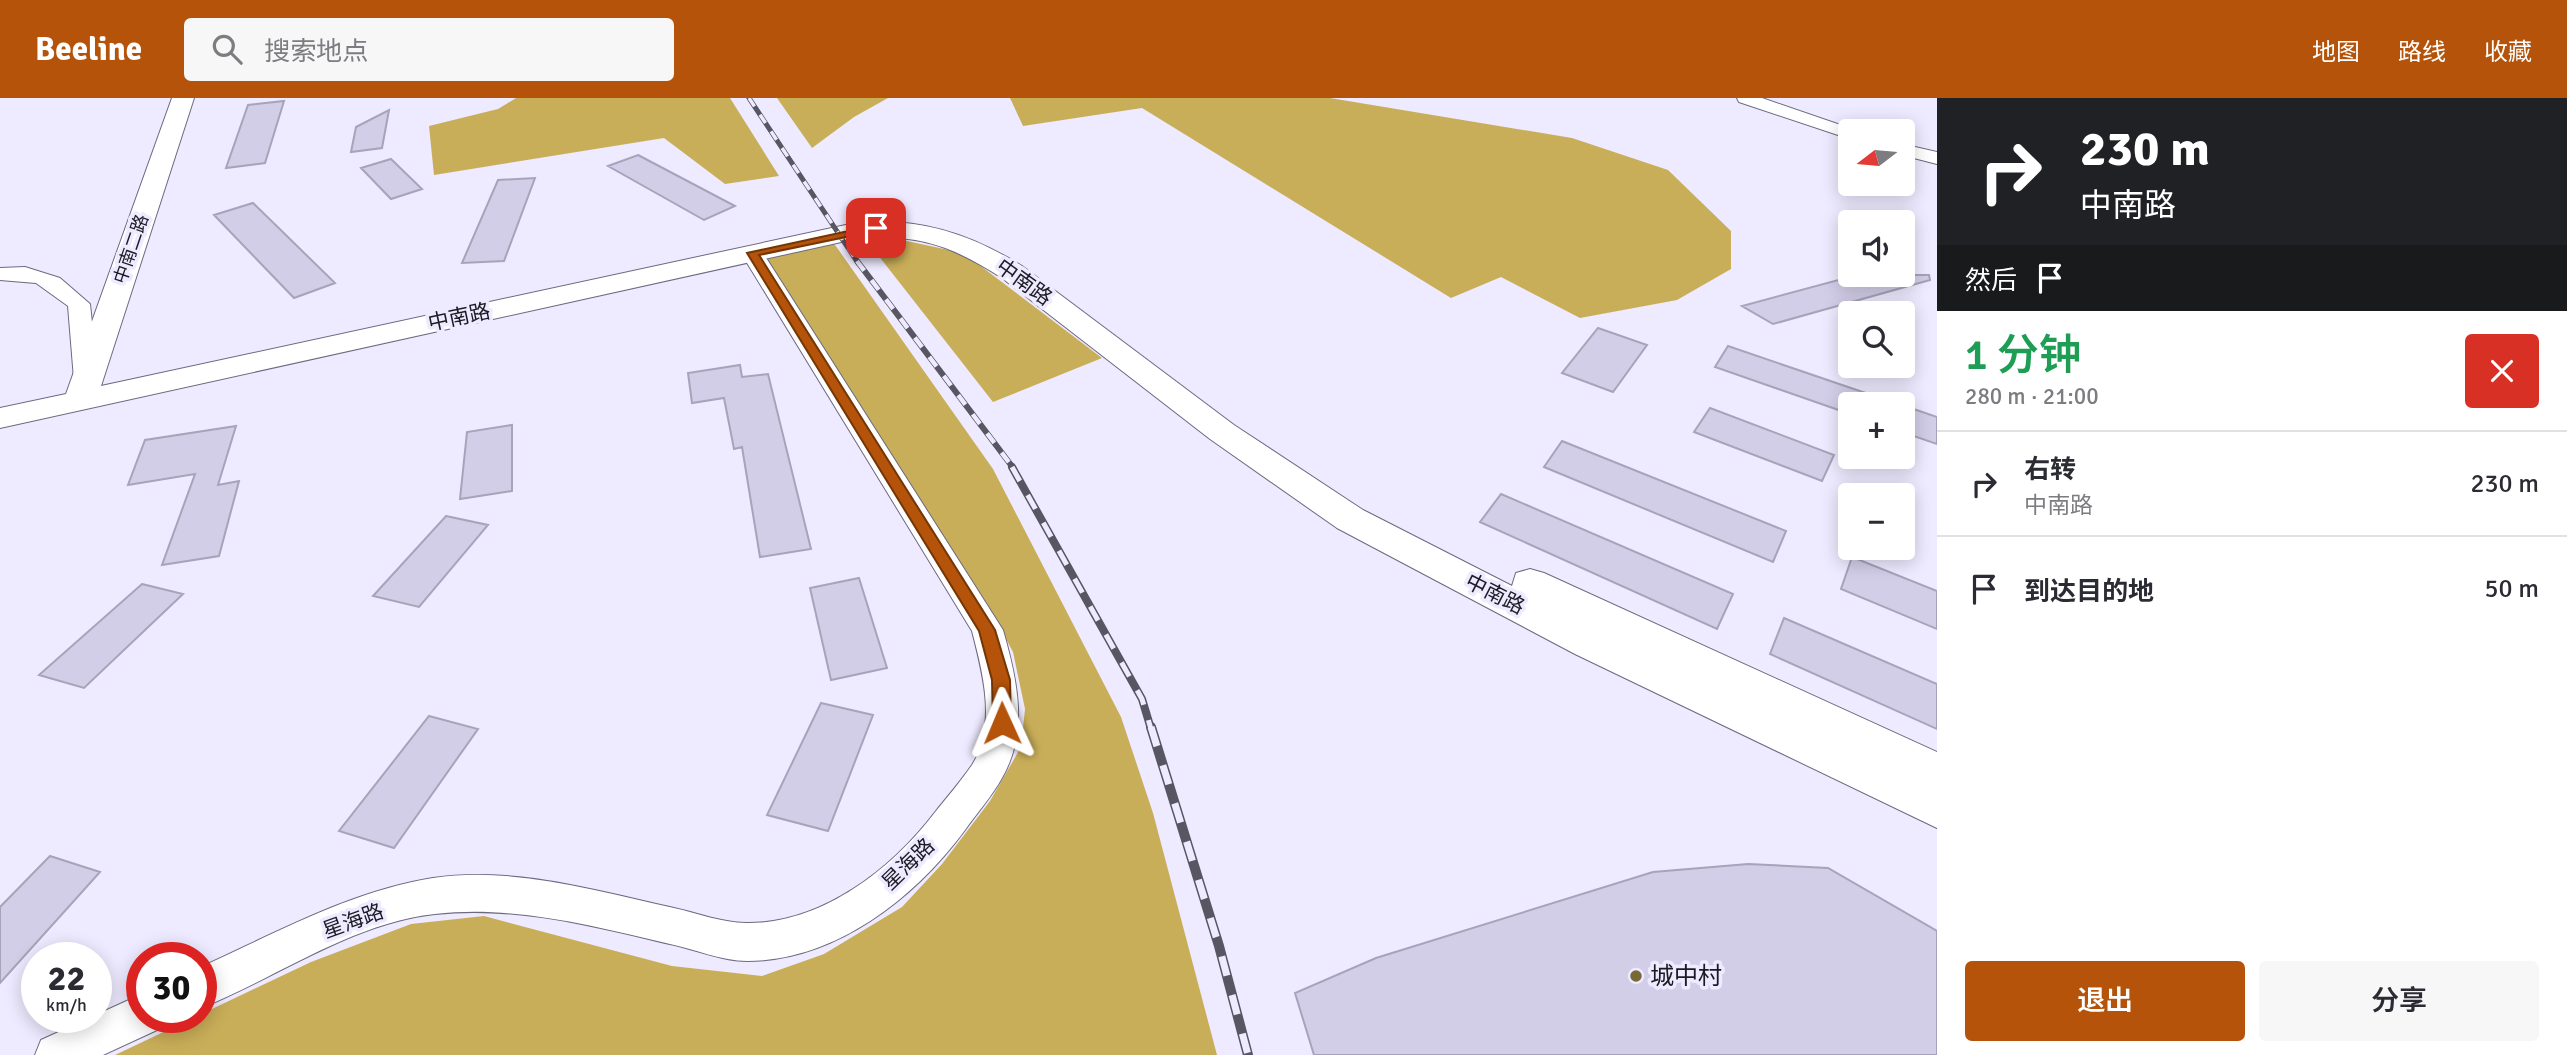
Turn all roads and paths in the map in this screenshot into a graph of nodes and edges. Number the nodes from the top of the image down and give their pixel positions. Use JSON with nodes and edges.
{"nodes":[{"id":1,"x":183,"y":98,"type":"edge"},
{"id":2,"x":203,"y":98,"type":"edge"},
{"id":3,"x":1745,"y":98,"type":"edge"},
{"id":4,"x":1838,"y":129,"type":"edge"},
{"id":5,"x":1915,"y":152,"type":"edge"},
{"id":6,"x":1937,"y":158,"type":"edge"},
{"id":7,"x":752,"y":253,"type":"junction"},
{"id":8,"x":0,"y":274,"type":"edge"},
{"id":9,"x":95,"y":386,"type":"junction"},
{"id":10,"x":0,"y":397,"type":"edge"},
{"id":11,"x":0,"y":418,"type":"edge"},
{"id":12,"x":1937,"y":773,"type":"edge"},
{"id":13,"x":1937,"y":808,"type":"edge"},
{"id":14,"x":217,"y":981,"type":"edge"},
{"id":15,"x":126,"y":1023,"type":"edge"},
{"id":16,"x":56,"y":1055,"type":"edge"}],
"edges":[{"from":1,"to":9,"type":"main road","name":"中南二路"},
{"from":2,"to":9,"type":"main road","name":"中南二路"},
{"from":3,"to":4,"type":"street"},
{"from":5,"to":6,"type":"street"},
{"from":7,"to":9,"type":"main road","name":"中南路"},
{"from":7,"to":13,"type":"main road","name":"中南路"},
{"from":7,"to":14,"type":"street","name":"星海路"},
{"from":8,"to":9,"type":"street"},
{"from":9,"to":10,"type":"main road","name":"中南路"},
{"from":9,"to":11,"type":"main road","name":"中南路"},
{"from":9,"to":12,"type":"main road","name":"中南路"},
{"from":15,"to":16,"type":"street"}]}
